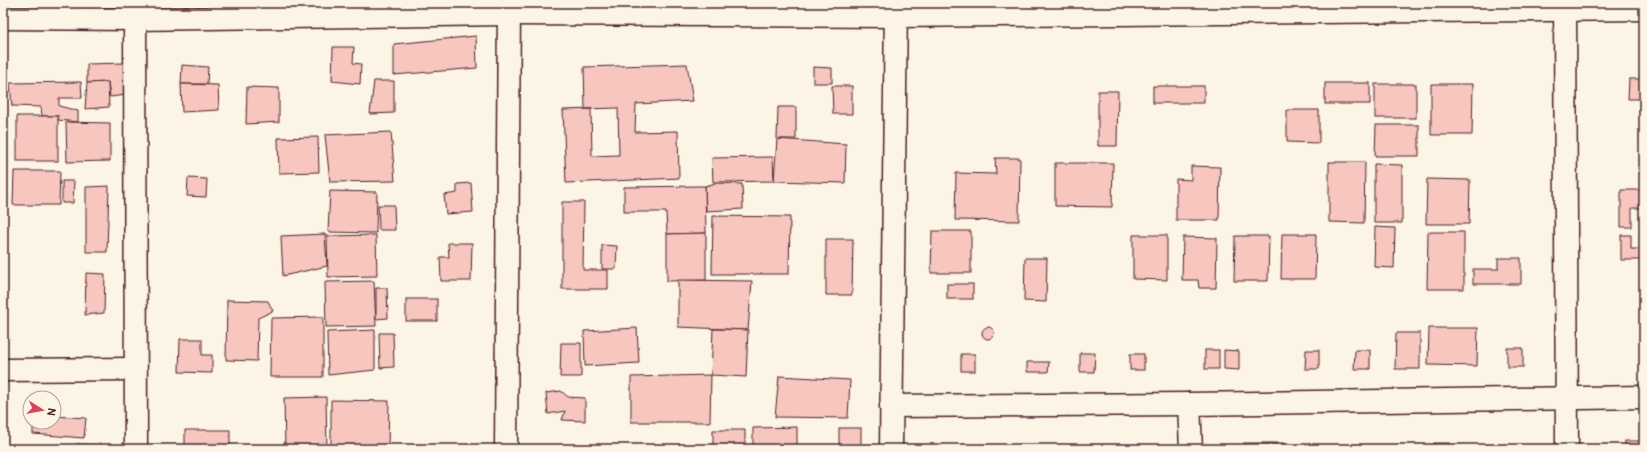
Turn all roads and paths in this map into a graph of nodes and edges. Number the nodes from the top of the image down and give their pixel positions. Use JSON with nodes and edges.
{"nodes":[{"id":1,"x":1565,"y":6,"type":"edge"},
{"id":2,"x":509,"y":9,"type":"edge"},
{"id":3,"x":896,"y":9,"type":"edge"},
{"id":4,"x":1644,"y":9,"type":"edge"},
{"id":5,"x":135,"y":11,"type":"edge"},
{"id":6,"x":3,"y":18,"type":"edge"},
{"id":7,"x":135,"y":369,"type":"junction"},
{"id":8,"x":3,"y":370,"type":"edge"},
{"id":9,"x":1644,"y":397,"type":"edge"},
{"id":10,"x":1567,"y":398,"type":"junction"},
{"id":11,"x":1189,"y":404,"type":"junction"},
{"id":12,"x":891,"y":406,"type":"junction"},
{"id":13,"x":136,"y":449,"type":"edge"},
{"id":14,"x":506,"y":449,"type":"edge"},
{"id":15,"x":891,"y":449,"type":"edge"},
{"id":16,"x":1191,"y":449,"type":"edge"},
{"id":17,"x":1567,"y":449,"type":"edge"}],
"edges":[{"from":1,"to":3,"type":"street"},
{"from":1,"to":4,"type":"street"},
{"from":1,"to":10,"type":"street"},
{"from":2,"to":3,"type":"street"},
{"from":2,"to":5,"type":"street"},
{"from":2,"to":14,"type":"street"},
{"from":3,"to":12,"type":"street"},
{"from":5,"to":6,"type":"street"},
{"from":5,"to":7,"type":"street"},
{"from":7,"to":8,"type":"street"},
{"from":7,"to":13,"type":"street"},
{"from":9,"to":10,"type":"street"},
{"from":10,"to":11,"type":"street"},
{"from":10,"to":17,"type":"street"},
{"from":11,"to":12,"type":"street"},
{"from":11,"to":16,"type":"street"},
{"from":12,"to":15,"type":"street"}]}
